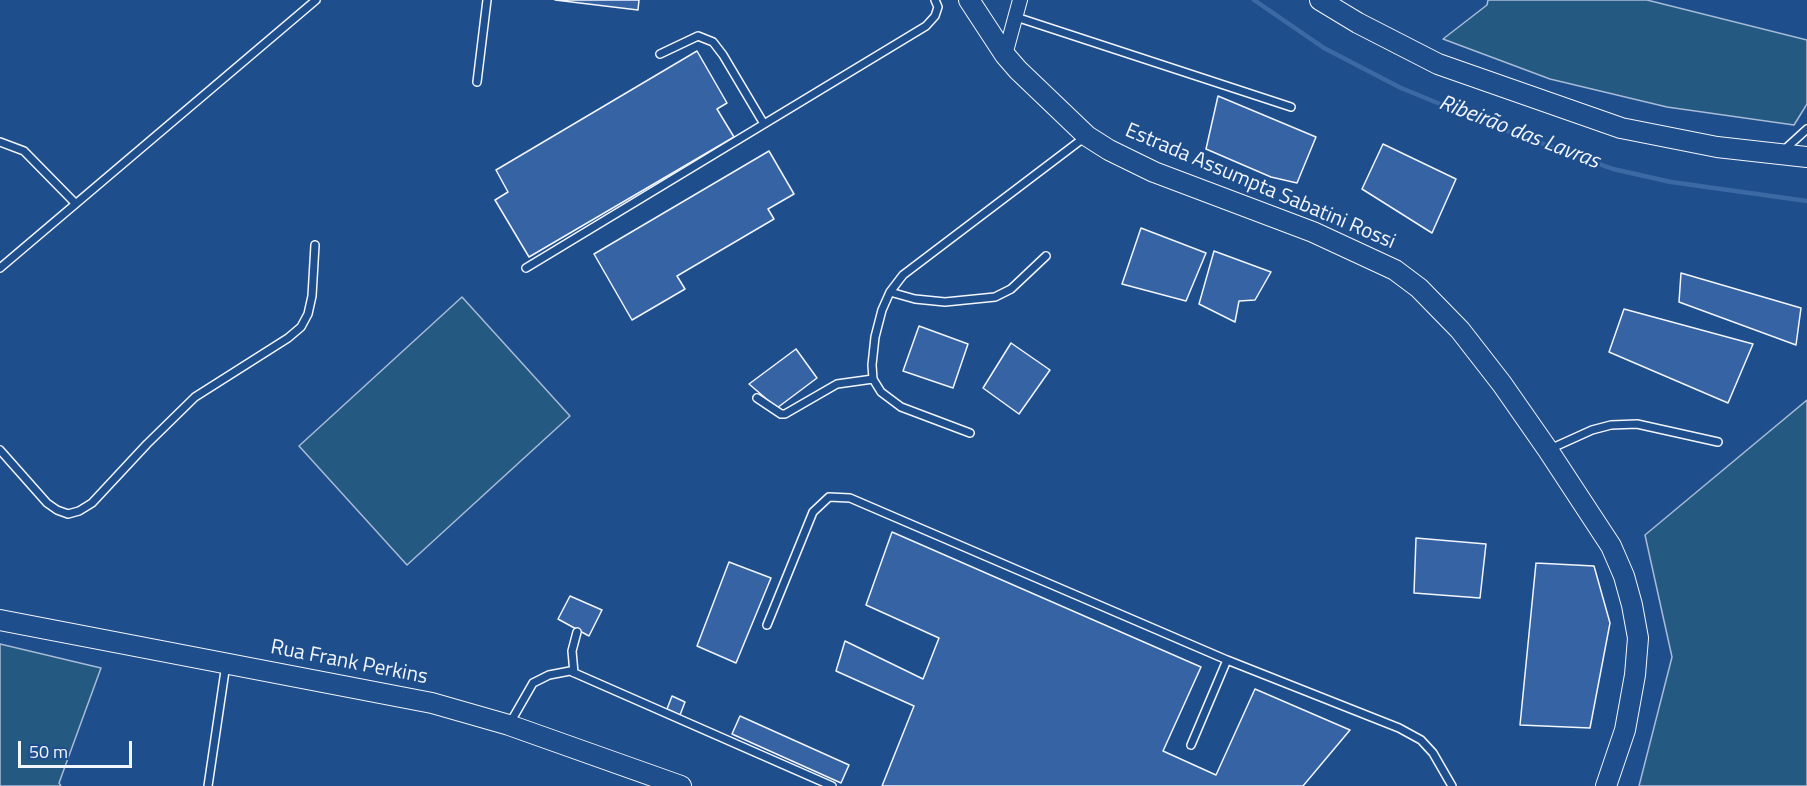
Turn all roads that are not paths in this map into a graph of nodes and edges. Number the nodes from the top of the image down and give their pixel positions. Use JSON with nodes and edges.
{"nodes":[{"id":1,"x":315,"y":0,"type":"edge"},
{"id":2,"x":487,"y":0,"type":"edge"},
{"id":3,"x":935,"y":0,"type":"edge"},
{"id":4,"x":969,"y":0,"type":"edge"},
{"id":5,"x":1020,"y":0,"type":"edge"},
{"id":6,"x":1320,"y":0,"type":"edge"},
{"id":7,"x":1016,"y":17,"type":"junction"},
{"id":8,"x":660,"y":54,"type":"dead end"},
{"id":9,"x":1005,"y":55,"type":"junction"},
{"id":10,"x":477,"y":82,"type":"dead end"},
{"id":11,"x":1291,"y":107,"type":"dead end"},
{"id":12,"x":764,"y":124,"type":"junction"},
{"id":13,"x":1807,"y":129,"type":"edge"},
{"id":14,"x":1087,"y":136,"type":"junction"},
{"id":15,"x":0,"y":142,"type":"edge"},
{"id":16,"x":1779,"y":154,"type":"junction"},
{"id":17,"x":1807,"y":157,"type":"edge"},
{"id":18,"x":75,"y":203,"type":"junction"},
{"id":19,"x":315,"y":245,"type":"dead end"},
{"id":20,"x":1046,"y":256,"type":"dead end"},
{"id":21,"x":0,"y":268,"type":"edge"},
{"id":22,"x":526,"y":268,"type":"dead end"},
{"id":23,"x":890,"y":292,"type":"junction"},
{"id":24,"x":873,"y":379,"type":"junction"},
{"id":25,"x":757,"y":398,"type":"dead end"},
{"id":26,"x":970,"y":433,"type":"dead end"},
{"id":27,"x":1718,"y":442,"type":"dead end"},
{"id":28,"x":0,"y":450,"type":"edge"},
{"id":29,"x":1548,"y":450,"type":"junction"},
{"id":30,"x":0,"y":620,"type":"edge"},
{"id":31,"x":767,"y":625,"type":"dead end"},
{"id":32,"x":578,"y":632,"type":"dead end"},
{"id":33,"x":1227,"y":660,"type":"junction"},
{"id":34,"x":226,"y":664,"type":"junction"},
{"id":35,"x":574,"y":673,"type":"junction"},
{"id":36,"x":509,"y":725,"type":"junction"},
{"id":37,"x":1191,"y":745,"type":"dead end"},
{"id":38,"x":208,"y":786,"type":"edge"},
{"id":39,"x":681,"y":786,"type":"edge"},
{"id":40,"x":832,"y":786,"type":"edge"},
{"id":41,"x":1452,"y":786,"type":"edge"},
{"id":42,"x":1606,"y":786,"type":"edge"}],
"edges":[{"from":1,"to":18,"type":"lane"},
{"from":2,"to":10,"type":"lane"},
{"from":3,"to":12,"type":"lane"},
{"from":4,"to":9,"type":"street","name":"Estrada Assumpta Sabatini Rossi"},
{"from":5,"to":7,"type":"street"},
{"from":6,"to":16,"type":"street"},
{"from":7,"to":9,"type":"street"},
{"from":7,"to":11,"type":"lane"},
{"from":8,"to":12,"type":"lane"},
{"from":9,"to":14,"type":"street","name":"Estrada Assumpta Sabatini Rossi"},
{"from":12,"to":22,"type":"lane"},
{"from":13,"to":16,"type":"lane"},
{"from":14,"to":23,"type":"lane"},
{"from":14,"to":29,"type":"street","name":"Estrada Assumpta Sabatini Rossi"},
{"from":15,"to":18,"type":"lane"},
{"from":16,"to":17,"type":"street"},
{"from":18,"to":21,"type":"lane"},
{"from":19,"to":28,"type":"lane"},
{"from":20,"to":23,"type":"lane"},
{"from":23,"to":24,"type":"lane"},
{"from":24,"to":25,"type":"lane"},
{"from":24,"to":26,"type":"lane"},
{"from":27,"to":29,"type":"lane"},
{"from":29,"to":42,"type":"street","name":"Estrada Assumpta Sabatini Rossi"},
{"from":30,"to":34,"type":"street","name":"Rua Frank Perkins"},
{"from":31,"to":33,"type":"lane"},
{"from":32,"to":35,"type":"lane"},
{"from":33,"to":37,"type":"lane"},
{"from":33,"to":41,"type":"lane"},
{"from":34,"to":36,"type":"street","name":"Rua Frank Perkins"},
{"from":34,"to":38,"type":"lane"},
{"from":35,"to":36,"type":"lane"},
{"from":35,"to":40,"type":"lane"},
{"from":36,"to":39,"type":"street","name":"Rua Frank Perkins"}]}
